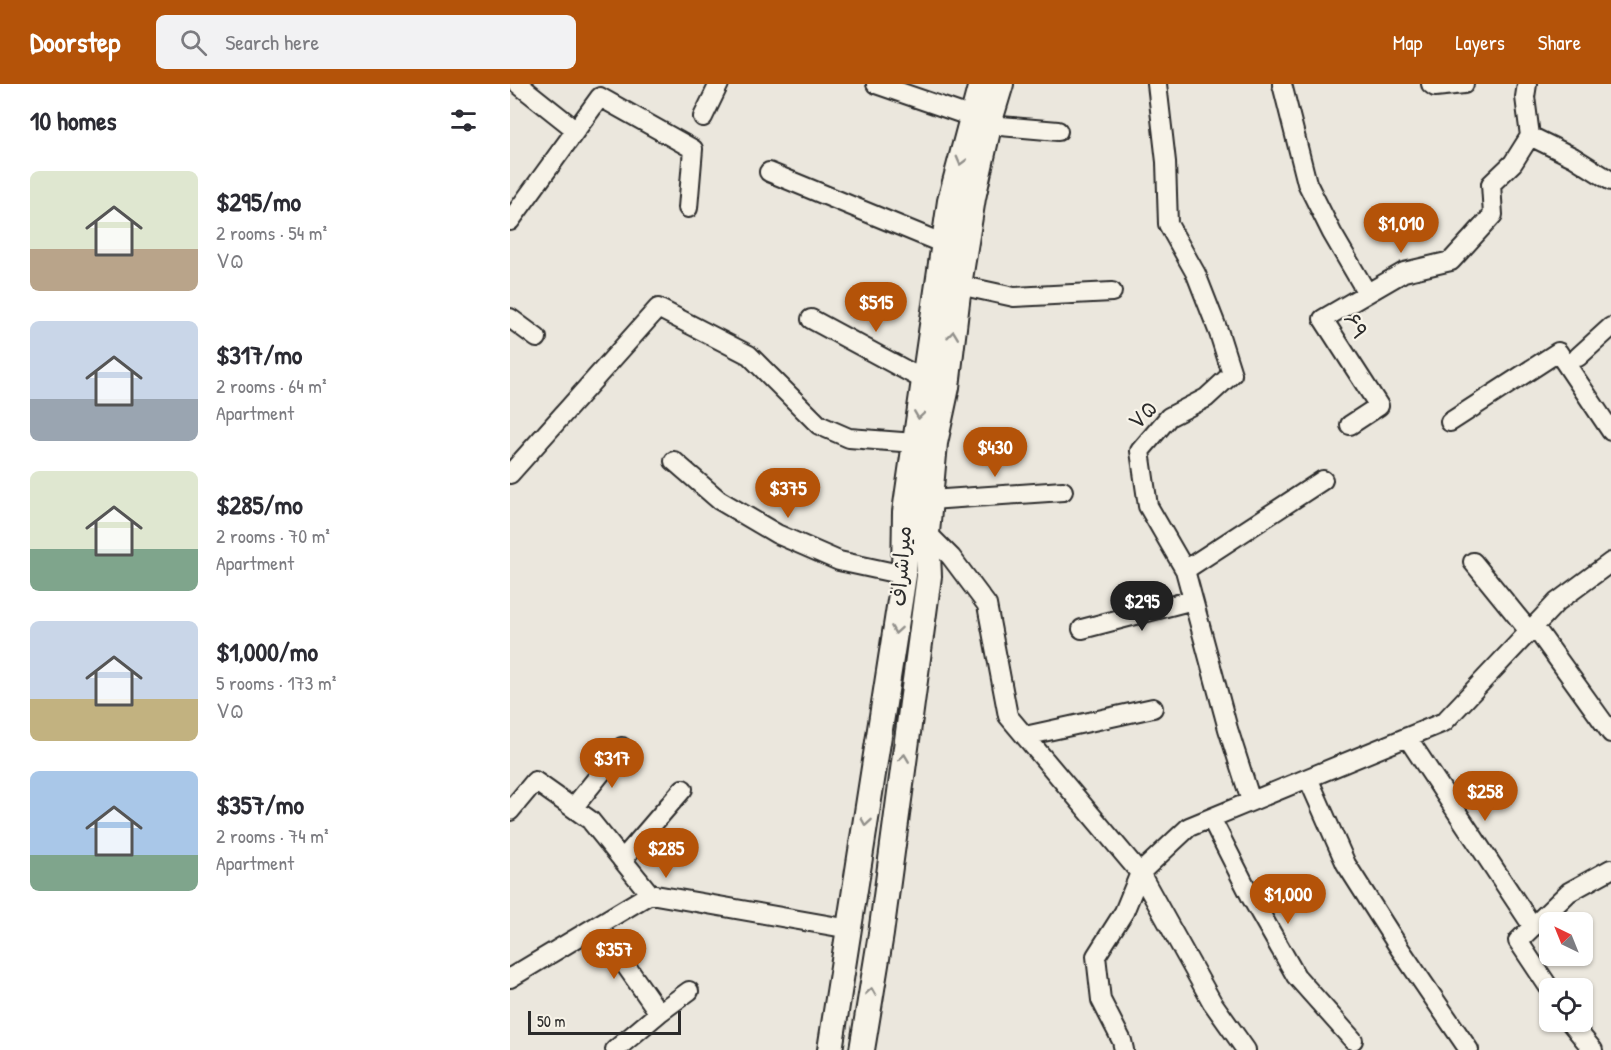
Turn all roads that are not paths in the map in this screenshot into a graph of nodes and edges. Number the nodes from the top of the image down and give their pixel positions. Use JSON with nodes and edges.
{"nodes":[{"id":1,"x":518,"y":84,"type":"edge"},
{"id":2,"x":718,"y":84,"type":"edge"},
{"id":3,"x":876,"y":84,"type":"edge"},
{"id":4,"x":981,"y":84,"type":"edge"},
{"id":5,"x":1001,"y":84,"type":"edge"},
{"id":6,"x":1157,"y":84,"type":"edge"},
{"id":7,"x":1282,"y":84,"type":"edge"},
{"id":8,"x":1431,"y":84,"type":"edge"},
{"id":9,"x":1464,"y":84,"type":"edge"},
{"id":10,"x":1527,"y":84,"type":"edge"},
{"id":11,"x":703,"y":117,"type":"dead end"},
{"id":12,"x":981,"y":121,"type":"junction"},
{"id":13,"x":576,"y":130,"type":"junction"},
{"id":14,"x":1058,"y":131,"type":"dead end"},
{"id":15,"x":1530,"y":136,"type":"junction"},
{"id":16,"x":769,"y":172,"type":"dead end"},
{"id":17,"x":1611,"y":181,"type":"edge"},
{"id":18,"x":688,"y":208,"type":"dead end"},
{"id":19,"x":510,"y":221,"type":"edge"},
{"id":20,"x":944,"y":244,"type":"junction"},
{"id":21,"x":959,"y":285,"type":"junction"},
{"id":22,"x":1112,"y":292,"type":"dead end"},
{"id":23,"x":1367,"y":292,"type":"junction"},
{"id":24,"x":510,"y":318,"type":"edge"},
{"id":25,"x":811,"y":319,"type":"dead end"},
{"id":26,"x":1611,"y":327,"type":"edge"},
{"id":27,"x":537,"y":338,"type":"dead end"},
{"id":28,"x":1578,"y":357,"type":"dead end"},
{"id":29,"x":924,"y":380,"type":"junction"},
{"id":30,"x":1450,"y":422,"type":"dead end"},
{"id":31,"x":1350,"y":426,"type":"dead end"},
{"id":32,"x":1611,"y":431,"type":"edge"},
{"id":33,"x":915,"y":443,"type":"junction"},
{"id":34,"x":674,"y":460,"type":"dead end"},
{"id":35,"x":510,"y":474,"type":"edge"},
{"id":36,"x":1323,"y":480,"type":"dead end"},
{"id":37,"x":1063,"y":491,"type":"dead end"},
{"id":38,"x":930,"y":501,"type":"junction"},
{"id":39,"x":916,"y":529,"type":"junction"},
{"id":40,"x":1473,"y":562,"type":"dead end"},
{"id":41,"x":1611,"y":562,"type":"edge"},
{"id":42,"x":1185,"y":570,"type":"junction"},
{"id":43,"x":904,"y":575,"type":"junction"},
{"id":44,"x":1193,"y":600,"type":"junction"},
{"id":45,"x":1531,"y":628,"type":"junction"},
{"id":46,"x":1082,"y":629,"type":"dead end"},
{"id":47,"x":1152,"y":708,"type":"dead end"},
{"id":48,"x":1611,"y":733,"type":"edge"},
{"id":49,"x":1025,"y":736,"type":"junction"},
{"id":50,"x":1407,"y":737,"type":"junction"},
{"id":51,"x":622,"y":747,"type":"dead end"},
{"id":52,"x":1308,"y":778,"type":"junction"},
{"id":53,"x":683,"y":789,"type":"dead end"},
{"id":54,"x":1251,"y":801,"type":"junction"},
{"id":55,"x":573,"y":808,"type":"junction"},
{"id":56,"x":510,"y":811,"type":"edge"},
{"id":57,"x":1211,"y":818,"type":"junction"},
{"id":58,"x":622,"y":860,"type":"junction"},
{"id":59,"x":1611,"y":869,"type":"edge"},
{"id":60,"x":1140,"y":873,"type":"junction"},
{"id":61,"x":650,"y":894,"type":"junction"},
{"id":62,"x":598,"y":926,"type":"junction"},
{"id":63,"x":1533,"y":927,"type":"junction"},
{"id":64,"x":850,"y":929,"type":"junction"},
{"id":65,"x":510,"y":978,"type":"edge"},
{"id":66,"x":1543,"y":978,"type":"edge"},
{"id":67,"x":689,"y":991,"type":"dead end"},
{"id":68,"x":659,"y":1013,"type":"junction"},
{"id":69,"x":1578,"y":1032,"type":"edge"},
{"id":70,"x":1353,"y":1040,"type":"dead end"},
{"id":71,"x":615,"y":1050,"type":"edge"},
{"id":72,"x":830,"y":1050,"type":"edge"},
{"id":73,"x":862,"y":1050,"type":"edge"},
{"id":74,"x":1124,"y":1050,"type":"edge"},
{"id":75,"x":1246,"y":1050,"type":"edge"},
{"id":76,"x":1469,"y":1050,"type":"edge"},
{"id":77,"x":1593,"y":1050,"type":"edge"}],
"edges":[{"from":1,"to":13,"type":"street"},
{"from":2,"to":11,"type":"street"},
{"from":3,"to":12,"type":"street"},
{"from":4,"to":12,"type":"street","name":"میراشراف"},
{"from":5,"to":12,"type":"street","name":"میراشراف"},
{"from":6,"to":42,"type":"street","name":"۷۵"},
{"from":7,"to":23,"type":"street"},
{"from":8,"to":9,"type":"street"},
{"from":10,"to":15,"type":"street"},
{"from":12,"to":14,"type":"street"},
{"from":12,"to":20,"type":"street","name":"میراشراف","one_way":true},
{"from":12,"to":21,"type":"street","name":"میراشراف"},
{"from":13,"to":18,"type":"street"},
{"from":13,"to":19,"type":"street"},
{"from":15,"to":17,"type":"street"},
{"from":15,"to":23,"type":"street","name":"۶۹"},
{"from":16,"to":20,"type":"street"},
{"from":20,"to":29,"type":"street","name":"میراشراف"},
{"from":21,"to":22,"type":"street"},
{"from":38,"to":21,"type":"street","name":"میراشراف","one_way":true},
{"from":23,"to":31,"type":"street","name":"۶۹"},
{"from":24,"to":27,"type":"street"},
{"from":25,"to":29,"type":"street"},
{"from":26,"to":28,"type":"street"},
{"from":29,"to":33,"type":"street","name":"میراشراف","one_way":true},
{"from":30,"to":32,"type":"street"},
{"from":33,"to":35,"type":"street"},
{"from":33,"to":39,"type":"street","name":"میراشراف"},
{"from":34,"to":43,"type":"street"},
{"from":36,"to":42,"type":"street"},
{"from":37,"to":38,"type":"street"},
{"from":38,"to":39,"type":"street","name":"میراشراف"},
{"from":39,"to":43,"type":"street","name":"میراشراف"},
{"from":39,"to":49,"type":"street"},
{"from":73,"to":39,"type":"street","name":"میراشراف","one_way":true},
{"from":40,"to":45,"type":"street"},
{"from":41,"to":45,"type":"street"},
{"from":42,"to":44,"type":"street","name":"۷۵"},
{"from":43,"to":64,"type":"street","name":"میراشراف","one_way":true},
{"from":44,"to":46,"type":"street"},
{"from":44,"to":54,"type":"street","name":"۷۵"},
{"from":45,"to":48,"type":"street"},
{"from":45,"to":50,"type":"street"},
{"from":47,"to":49,"type":"street"},
{"from":49,"to":60,"type":"street"},
{"from":50,"to":52,"type":"street"},
{"from":50,"to":63,"type":"street"},
{"from":51,"to":55,"type":"street"},
{"from":52,"to":54,"type":"street"},
{"from":52,"to":76,"type":"street"},
{"from":53,"to":58,"type":"street"},
{"from":54,"to":57,"type":"street"},
{"from":55,"to":56,"type":"street"},
{"from":55,"to":58,"type":"street"},
{"from":57,"to":60,"type":"street"},
{"from":57,"to":70,"type":"street"},
{"from":58,"to":61,"type":"street"},
{"from":59,"to":63,"type":"street"},
{"from":60,"to":74,"type":"street"},
{"from":60,"to":75,"type":"street"},
{"from":61,"to":62,"type":"street"},
{"from":61,"to":64,"type":"street"},
{"from":62,"to":65,"type":"street"},
{"from":62,"to":68,"type":"street"},
{"from":63,"to":66,"type":"street"},
{"from":64,"to":72,"type":"street","name":"میراشراف"},
{"from":67,"to":68,"type":"street"},
{"from":68,"to":71,"type":"street"},
{"from":69,"to":77,"type":"street"}]}
